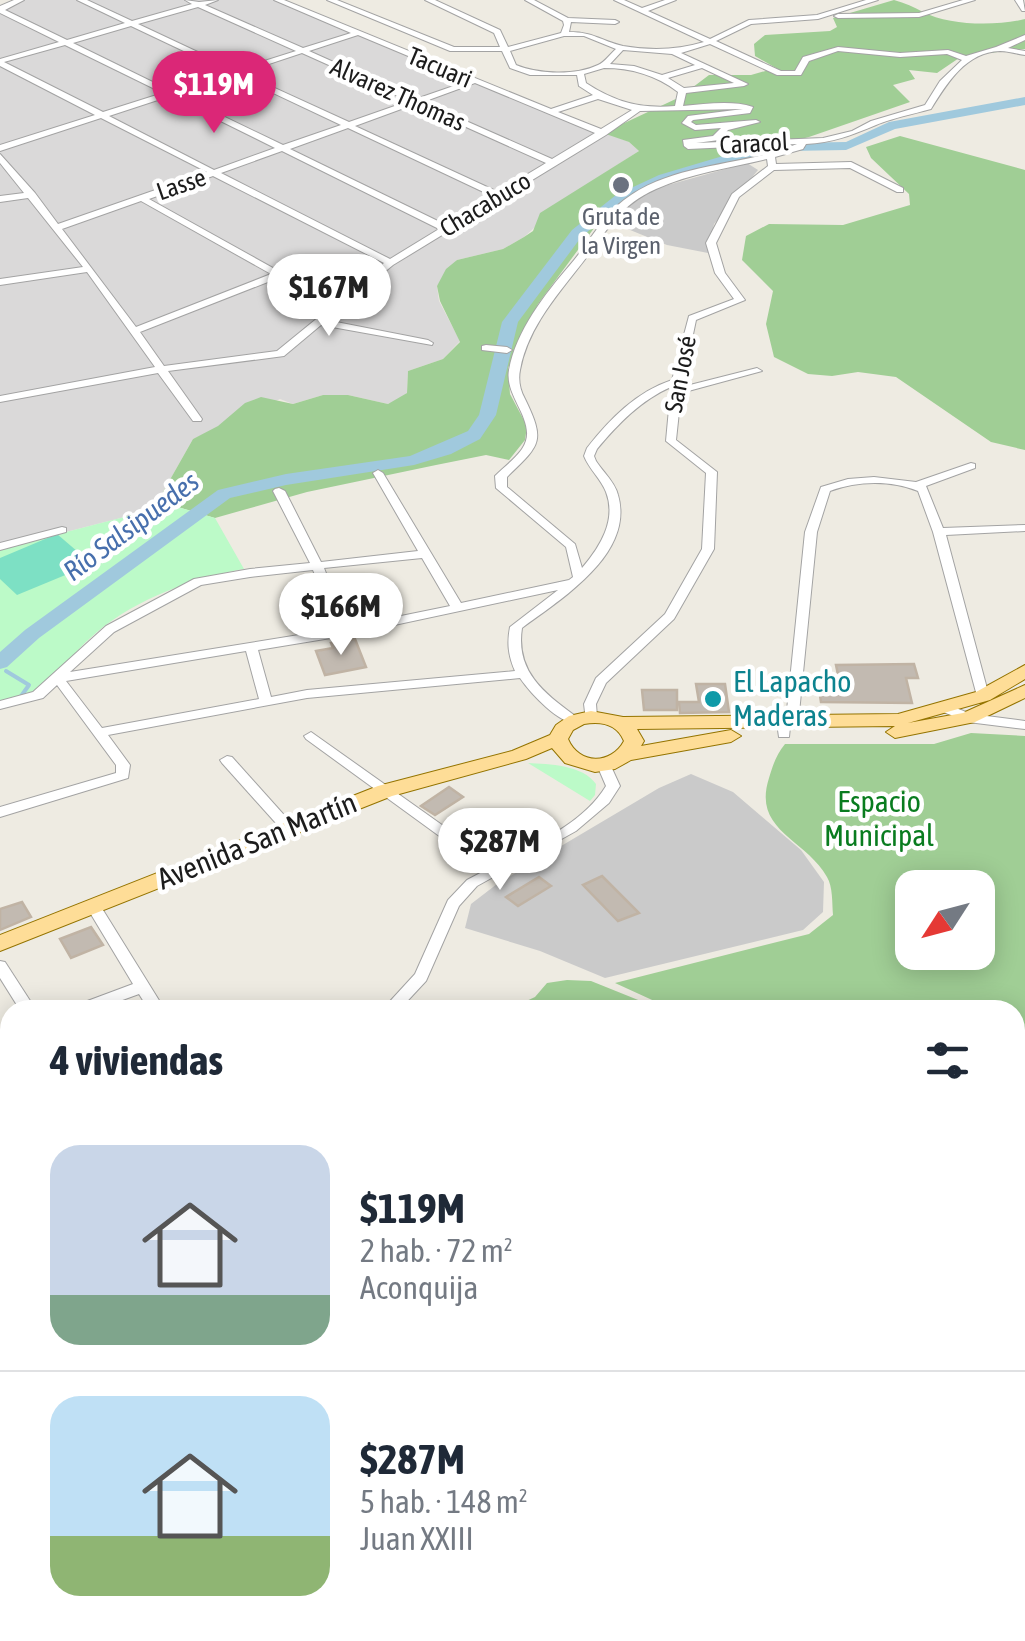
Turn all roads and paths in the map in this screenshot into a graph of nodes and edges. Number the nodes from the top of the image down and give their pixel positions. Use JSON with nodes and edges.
{"nodes":[{"id":1,"x":20,"y":0,"type":"edge"},
{"id":2,"x":81,"y":0,"type":"edge"},
{"id":3,"x":214,"y":0,"type":"edge"},
{"id":4,"x":278,"y":0,"type":"edge"},
{"id":5,"x":331,"y":0,"type":"edge"},
{"id":6,"x":369,"y":0,"type":"edge"},
{"id":7,"x":429,"y":0,"type":"edge"},
{"id":8,"x":529,"y":0,"type":"edge"},
{"id":9,"x":618,"y":0,"type":"edge"},
{"id":10,"x":672,"y":0,"type":"edge"},
{"id":11,"x":833,"y":0,"type":"edge"},
{"id":12,"x":874,"y":0,"type":"edge"},
{"id":13,"x":971,"y":0,"type":"edge"},
{"id":14,"x":1019,"y":0,"type":"edge"},
{"id":15,"x":194,"y":2,"type":"edge"},
{"id":16,"x":852,"y":8,"type":"junction"},
{"id":17,"x":0,"y":9,"type":"edge"},
{"id":18,"x":1025,"y":10,"type":"edge"},
{"id":19,"x":640,"y":11,"type":"junction"},
{"id":20,"x":364,"y":12,"type":"junction"},
{"id":21,"x":818,"y":16,"type":"junction"},
{"id":22,"x":566,"y":20,"type":"junction"},
{"id":23,"x":615,"y":22,"type":"dead end"},
{"id":24,"x":132,"y":24,"type":"junction"},
{"id":25,"x":356,"y":32,"type":"junction"},
{"id":26,"x":564,"y":34,"type":"junction"},
{"id":27,"x":1025,"y":38,"type":"edge"},
{"id":28,"x":66,"y":42,"type":"junction"},
{"id":29,"x":708,"y":43,"type":"junction"},
{"id":30,"x":453,"y":48,"type":"junction"},
{"id":31,"x":621,"y":48,"type":"junction"},
{"id":32,"x":507,"y":50,"type":"junction"},
{"id":33,"x":999,"y":50,"type":"junction"},
{"id":34,"x":302,"y":51,"type":"junction"},
{"id":35,"x":674,"y":52,"type":"junction"},
{"id":36,"x":1025,"y":53,"type":"edge"},
{"id":37,"x":421,"y":58,"type":"junction"},
{"id":38,"x":966,"y":59,"type":"junction"},
{"id":39,"x":0,"y":62,"type":"edge"},
{"id":40,"x":603,"y":66,"type":"junction"},
{"id":41,"x":703,"y":66,"type":"junction"},
{"id":42,"x":238,"y":71,"type":"junction"},
{"id":43,"x":530,"y":73,"type":"junction"},
{"id":44,"x":580,"y":73,"type":"junction"},
{"id":45,"x":661,"y":78,"type":"junction"},
{"id":46,"x":474,"y":81,"type":"junction"},
{"id":47,"x":517,"y":88,"type":"junction"},
{"id":48,"x":682,"y":91,"type":"junction"},
{"id":49,"x":170,"y":93,"type":"junction"},
{"id":50,"x":598,"y":96,"type":"junction"},
{"id":51,"x":415,"y":102,"type":"junction"},
{"id":52,"x":679,"y":108,"type":"junction"},
{"id":53,"x":636,"y":110,"type":"junction"},
{"id":54,"x":552,"y":112,"type":"junction"},
{"id":55,"x":101,"y":115,"type":"junction"},
{"id":56,"x":351,"y":124,"type":"junction"},
{"id":57,"x":603,"y":133,"type":"junction"},
{"id":58,"x":802,"y":143,"type":"junction"},
{"id":59,"x":0,"y":148,"type":"edge"},
{"id":60,"x":283,"y":148,"type":"junction"},
{"id":61,"x":0,"y":157,"type":"edge"},
{"id":62,"x":772,"y":162,"type":"junction"},
{"id":63,"x":553,"y":164,"type":"junction"},
{"id":64,"x":213,"y":173,"type":"junction"},
{"id":65,"x":900,"y":190,"type":"dead end"},
{"id":66,"x":32,"y":194,"type":"junction"},
{"id":67,"x":500,"y":196,"type":"junction"},
{"id":68,"x":141,"y":198,"type":"junction"},
{"id":69,"x":0,"y":199,"type":"edge"},
{"id":70,"x":58,"y":228,"type":"junction"},
{"id":71,"x":445,"y":228,"type":"junction"},
{"id":72,"x":390,"y":262,"type":"junction"},
{"id":73,"x":90,"y":269,"type":"junction"},
{"id":74,"x":277,"y":275,"type":"junction"},
{"id":75,"x":0,"y":282,"type":"edge"},
{"id":76,"x":337,"y":306,"type":"junction"},
{"id":77,"x":319,"y":322,"type":"junction"},
{"id":78,"x":134,"y":331,"type":"junction"},
{"id":79,"x":428,"y":344,"type":"dead end"},
{"id":80,"x":486,"y":348,"type":"dead end"},
{"id":81,"x":507,"y":350,"type":"dead end"},
{"id":82,"x":161,"y":369,"type":"junction"},
{"id":83,"x":757,"y":371,"type":"dead end"},
{"id":84,"x":677,"y":387,"type":"junction"},
{"id":85,"x":0,"y":398,"type":"edge"},
{"id":86,"x":197,"y":419,"type":"dead end"},
{"id":87,"x":971,"y":466,"type":"dead end"},
{"id":88,"x":378,"y":473,"type":"dead end"},
{"id":89,"x":920,"y":488,"type":"junction"},
{"id":90,"x":279,"y":491,"type":"dead end"},
{"id":91,"x":1025,"y":528,"type":"edge"},
{"id":92,"x":62,"y":530,"type":"dead end"},
{"id":93,"x":939,"y":532,"type":"junction"},
{"id":94,"x":0,"y":548,"type":"edge"},
{"id":95,"x":424,"y":554,"type":"junction"},
{"id":96,"x":316,"y":566,"type":"junction"},
{"id":97,"x":573,"y":580,"type":"junction"},
{"id":98,"x":458,"y":610,"type":"junction"},
{"id":99,"x":343,"y":632,"type":"junction"},
{"id":100,"x":251,"y":648,"type":"junction"},
{"id":101,"x":1025,"y":671,"type":"edge"},
{"id":102,"x":521,"y":674,"type":"junction"},
{"id":103,"x":58,"y":678,"type":"junction"},
{"id":104,"x":1025,"y":691,"type":"edge"},
{"id":105,"x":983,"y":696,"type":"junction"},
{"id":106,"x":266,"y":702,"type":"junction"},
{"id":107,"x":0,"y":705,"type":"edge"},
{"id":108,"x":946,"y":708,"type":"junction"},
{"id":109,"x":968,"y":718,"type":"junction"},
{"id":110,"x":620,"y":723,"type":"junction"},
{"id":111,"x":1025,"y":725,"type":"edge"},
{"id":112,"x":786,"y":727,"type":"junction"},
{"id":113,"x":570,"y":728,"type":"junction"},
{"id":114,"x":98,"y":732,"type":"junction"},
{"id":115,"x":311,"y":736,"type":"dead end"},
{"id":116,"x":628,"y":754,"type":"junction"},
{"id":117,"x":519,"y":755,"type":"junction"},
{"id":118,"x":570,"y":758,"type":"junction"},
{"id":119,"x":227,"y":760,"type":"dead end"},
{"id":120,"x":604,"y":765,"type":"junction"},
{"id":121,"x":385,"y":791,"type":"junction"},
{"id":122,"x":0,"y":812,"type":"edge"},
{"id":123,"x":288,"y":828,"type":"junction"},
{"id":124,"x":496,"y":870,"type":"junction"},
{"id":125,"x":93,"y":906,"type":"junction"},
{"id":126,"x":0,"y":943,"type":"edge"},
{"id":127,"x":0,"y":966,"type":"edge"},
{"id":128,"x":142,"y":987,"type":"junction"},
{"id":129,"x":22,"y":1000,"type":"edge"},
{"id":130,"x":107,"y":1000,"type":"edge"},
{"id":131,"x":150,"y":1000,"type":"edge"},
{"id":132,"x":399,"y":1000,"type":"edge"}],
"edges":[{"from":1,"to":17,"type":"street"},
{"from":2,"to":24,"type":"street"},
{"from":3,"to":15,"type":"street"},
{"from":4,"to":25,"type":"street","name":"Tacuari"},
{"from":5,"to":20,"type":"street"},
{"from":6,"to":20,"type":"street"},
{"from":7,"to":32,"type":"street"},
{"from":8,"to":22,"type":"street"},
{"from":9,"to":19,"type":"street"},
{"from":10,"to":19,"type":"street"},
{"from":11,"to":16,"type":"street"},
{"from":12,"to":16,"type":"street"},
{"from":13,"to":21,"type":"street"},
{"from":14,"to":18,"type":"street"},
{"from":15,"to":24,"type":"street"},
{"from":15,"to":34,"type":"street","name":"Alvarez Thomas"},
{"from":16,"to":21,"type":"street"},
{"from":17,"to":28,"type":"street"},
{"from":19,"to":29,"type":"street"},
{"from":20,"to":25,"type":"street"},
{"from":20,"to":30,"type":"street"},
{"from":21,"to":29,"type":"street"},
{"from":22,"to":23,"type":"street"},
{"from":22,"to":26,"type":"street"},
{"from":24,"to":28,"type":"street"},
{"from":24,"to":42,"type":"street"},
{"from":25,"to":34,"type":"street"},
{"from":25,"to":37,"type":"street","name":"Tacuari"},
{"from":26,"to":31,"type":"street"},
{"from":26,"to":32,"type":"street"},
{"from":27,"to":33,"type":"street"},
{"from":28,"to":39,"type":"street"},
{"from":28,"to":49,"type":"street"},
{"from":29,"to":35,"type":"street"},
{"from":29,"to":38,"type":"street"},
{"from":30,"to":32,"type":"street"},
{"from":30,"to":37,"type":"street"},
{"from":31,"to":35,"type":"street"},
{"from":31,"to":40,"type":"street"},
{"from":32,"to":43,"type":"street"},
{"from":33,"to":36,"type":"street"},
{"from":33,"to":38,"type":"street"},
{"from":34,"to":42,"type":"street"},
{"from":34,"to":51,"type":"street","name":"Alvarez Thomas"},
{"from":35,"to":41,"type":"street"},
{"from":37,"to":46,"type":"street","name":"Tacuari"},
{"from":38,"to":58,"type":"street"},
{"from":39,"to":55,"type":"street"},
{"from":40,"to":44,"type":"street"},
{"from":40,"to":45,"type":"street"},
{"from":41,"to":45,"type":"street"},
{"from":41,"to":48,"type":"street"},
{"from":42,"to":49,"type":"street"},
{"from":42,"to":56,"type":"street"},
{"from":43,"to":44,"type":"street"},
{"from":43,"to":47,"type":"street"},
{"from":44,"to":50,"type":"street"},
{"from":45,"to":48,"type":"street"},
{"from":46,"to":47,"type":"street","name":"Tacuari"},
{"from":46,"to":51,"type":"street","name":"Lasse"},
{"from":47,"to":54,"type":"street","name":"Tacuari"},
{"from":48,"to":52,"type":"street"},
{"from":49,"to":55,"type":"street"},
{"from":49,"to":60,"type":"street"},
{"from":50,"to":53,"type":"street"},
{"from":50,"to":54,"type":"street"},
{"from":51,"to":56,"type":"street","name":"Lasse"},
{"from":51,"to":63,"type":"street","name":"Alvarez Thomas"},
{"from":52,"to":53,"type":"street","name":"Caracol"},
{"from":52,"to":58,"type":"street","name":"Caracol"},
{"from":53,"to":57,"type":"street","name":"Chacabuco"},
{"from":54,"to":57,"type":"street","name":"Tacuari"},
{"from":55,"to":59,"type":"street"},
{"from":55,"to":64,"type":"street"},
{"from":56,"to":60,"type":"street","name":"Lasse"},
{"from":56,"to":67,"type":"street"},
{"from":57,"to":63,"type":"street","name":"Chacabuco"},
{"from":58,"to":62,"type":"street"},
{"from":60,"to":64,"type":"street","name":"Lasse"},
{"from":60,"to":71,"type":"street"},
{"from":61,"to":66,"type":"street"},
{"from":62,"to":65,"type":"street"},
{"from":62,"to":84,"type":"street","name":"San José"},
{"from":62,"to":97,"type":"street"},
{"from":63,"to":67,"type":"street","name":"Chacabuco"},
{"from":64,"to":68,"type":"street","name":"Lasse"},
{"from":64,"to":72,"type":"street"},
{"from":66,"to":69,"type":"street"},
{"from":66,"to":70,"type":"street"},
{"from":67,"to":71,"type":"street","name":"Chacabuco"},
{"from":68,"to":70,"type":"street","name":"Lasse"},
{"from":68,"to":74,"type":"street"},
{"from":70,"to":73,"type":"street"},
{"from":71,"to":72,"type":"street","name":"Chacabuco"},
{"from":72,"to":76,"type":"street","name":"Chacabuco"},
{"from":73,"to":75,"type":"street"},
{"from":73,"to":78,"type":"street"},
{"from":74,"to":76,"type":"street"},
{"from":74,"to":78,"type":"street"},
{"from":76,"to":77,"type":"street","name":"Chacabuco"},
{"from":77,"to":79,"type":"street"},
{"from":77,"to":82,"type":"street","name":"Chacabuco"},
{"from":78,"to":82,"type":"street"},
{"from":80,"to":81,"type":"street"},
{"from":82,"to":85,"type":"street","name":"Chacabuco"},
{"from":82,"to":86,"type":"street"},
{"from":83,"to":84,"type":"street"},
{"from":84,"to":97,"type":"street"},
{"from":84,"to":113,"type":"street","name":"San José"},
{"from":87,"to":89,"type":"street"},
{"from":88,"to":95,"type":"street"},
{"from":89,"to":93,"type":"street"},
{"from":89,"to":112,"type":"street"},
{"from":90,"to":96,"type":"street"},
{"from":91,"to":93,"type":"street"},
{"from":92,"to":94,"type":"street"},
{"from":93,"to":105,"type":"street"},
{"from":95,"to":96,"type":"street"},
{"from":95,"to":98,"type":"street"},
{"from":96,"to":99,"type":"street"},
{"from":96,"to":103,"type":"street"},
{"from":97,"to":98,"type":"street"},
{"from":97,"to":102,"type":"street"},
{"from":98,"to":99,"type":"street"},
{"from":99,"to":100,"type":"street"},
{"from":100,"to":103,"type":"street"},
{"from":100,"to":106,"type":"street"},
{"from":101,"to":105,"type":"main road"},
{"from":102,"to":106,"type":"street"},
{"from":102,"to":113,"type":"street"},
{"from":103,"to":107,"type":"street"},
{"from":103,"to":114,"type":"street"},
{"from":104,"to":109,"type":"main road"},
{"from":105,"to":108,"type":"main road"},
{"from":106,"to":114,"type":"street"},
{"from":108,"to":109,"type":"street"},
{"from":108,"to":112,"type":"main road"},
{"from":109,"to":111,"type":"street"},
{"from":109,"to":112,"type":"main road"},
{"from":110,"to":112,"type":"main road"},
{"from":110,"to":113,"type":"main road"},
{"from":110,"to":116,"type":"main road"},
{"from":112,"to":116,"type":"main road"},
{"from":113,"to":117,"type":"main road","name":"Avenida San Martín"},
{"from":113,"to":118,"type":"main road"},
{"from":114,"to":122,"type":"street"},
{"from":115,"to":121,"type":"street"},
{"from":116,"to":120,"type":"main road"},
{"from":117,"to":118,"type":"main road","name":"Avenida San Martín"},
{"from":117,"to":121,"type":"main road","name":"Avenida San Martín"},
{"from":118,"to":120,"type":"main road","name":"Avenida San Martín"},
{"from":119,"to":123,"type":"street"},
{"from":120,"to":124,"type":"street"},
{"from":121,"to":123,"type":"main road","name":"Avenida San Martín"},
{"from":121,"to":124,"type":"street"},
{"from":123,"to":125,"type":"main road","name":"Avenida San Martín"},
{"from":124,"to":132,"type":"street"},
{"from":125,"to":126,"type":"main road","name":"Avenida San Martín"},
{"from":125,"to":128,"type":"street"},
{"from":127,"to":129,"type":"street"},
{"from":128,"to":130,"type":"street"},
{"from":128,"to":131,"type":"street"}]}
